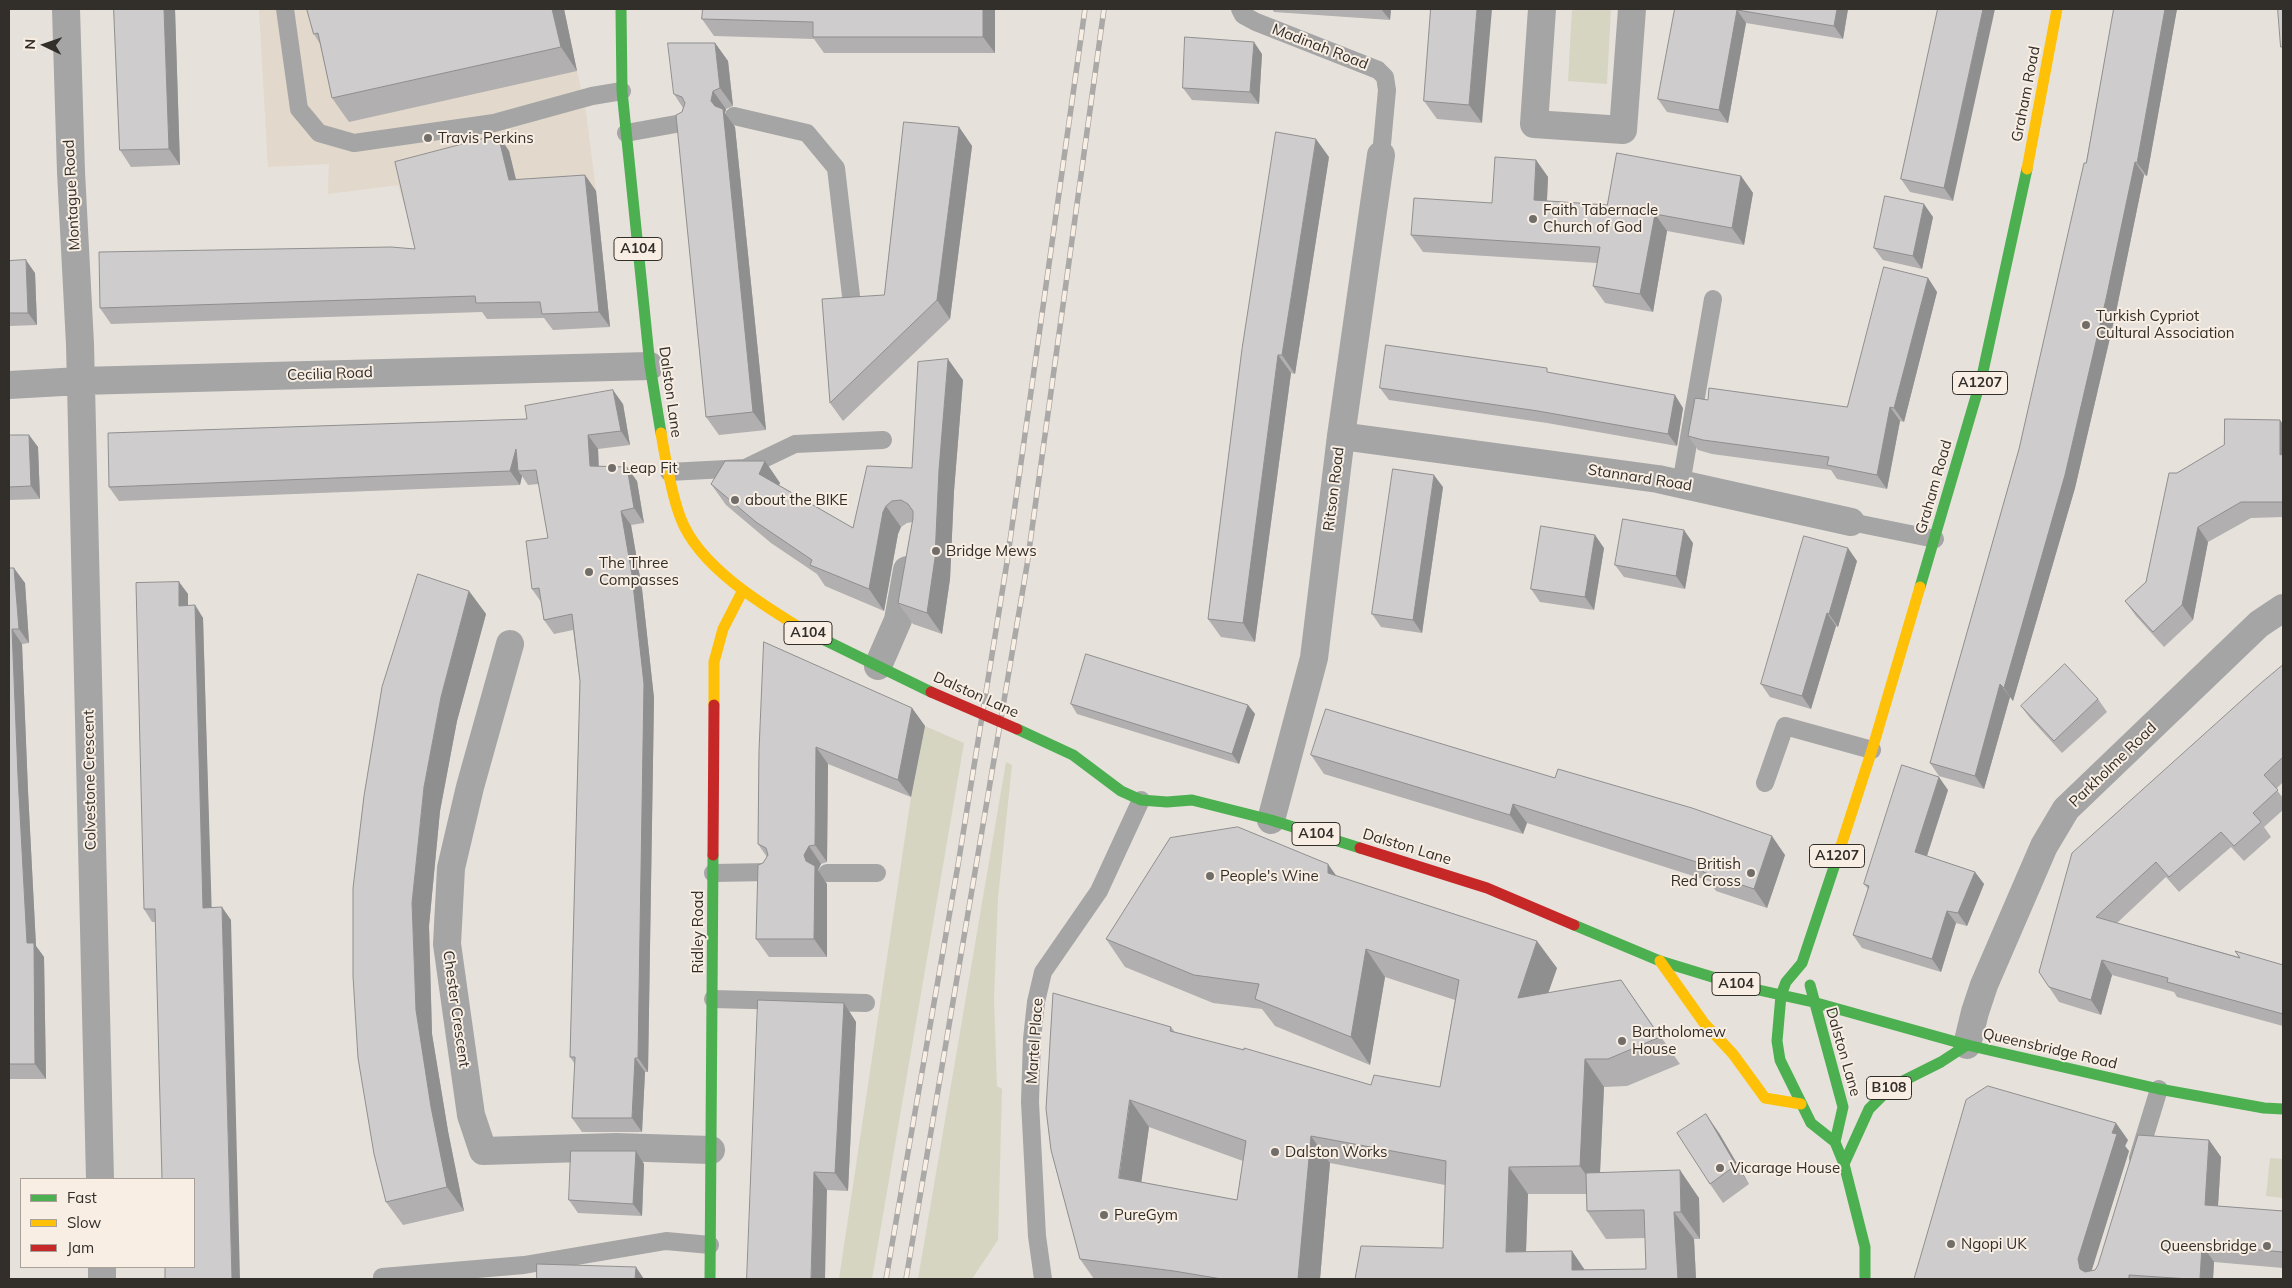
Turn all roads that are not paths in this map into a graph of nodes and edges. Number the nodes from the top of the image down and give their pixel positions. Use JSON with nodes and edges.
{"nodes":[{"id":1,"x":66,"y":9,"type":"edge"},
{"id":2,"x":285,"y":9,"type":"edge"},
{"id":3,"x":621,"y":9,"type":"edge"},
{"id":4,"x":1240,"y":9,"type":"edge"},
{"id":5,"x":1542,"y":9,"type":"edge"},
{"id":6,"x":1632,"y":9,"type":"edge"},
{"id":7,"x":2057,"y":9,"type":"edge"},
{"id":8,"x":622,"y":91,"type":"junction"},
{"id":9,"x":734,"y":116,"type":"dead end"},
{"id":10,"x":687,"y":122,"type":"edge"},
{"id":11,"x":626,"y":133,"type":"junction"},
{"id":12,"x":1381,"y":155,"type":"joint"},
{"id":13,"x":851,"y":296,"type":"edge"},
{"id":14,"x":1713,"y":299,"type":"dead end"},
{"id":15,"x":650,"y":366,"type":"junction"},
{"id":16,"x":80,"y":381,"type":"junction"},
{"id":17,"x":9,"y":385,"type":"edge"},
{"id":18,"x":1341,"y":436,"type":"junction"},
{"id":19,"x":883,"y":440,"type":"dead end"},
{"id":20,"x":669,"y":472,"type":"junction"},
{"id":21,"x":1681,"y":484,"type":"junction"},
{"id":22,"x":1851,"y":522,"type":"joint"},
{"id":23,"x":1935,"y":539,"type":"junction"},
{"id":24,"x":911,"y":546,"type":"edge"},
{"id":25,"x":743,"y":590,"type":"junction"},
{"id":26,"x":2283,"y":608,"type":"edge"},
{"id":27,"x":510,"y":644,"type":"dead end"},
{"id":28,"x":878,"y":666,"type":"junction"},
{"id":29,"x":1872,"y":750,"type":"junction"},
{"id":30,"x":1765,"y":783,"type":"dead end"},
{"id":31,"x":1141,"y":800,"type":"junction"},
{"id":32,"x":1271,"y":820,"type":"junction"},
{"id":33,"x":770,"y":872,"type":"edge"},
{"id":34,"x":877,"y":872,"type":"dead end"},
{"id":35,"x":713,"y":873,"type":"junction"},
{"id":36,"x":827,"y":873,"type":"dead end"},
{"id":37,"x":1660,"y":961,"type":"junction"},
{"id":38,"x":1802,"y":962,"type":"junction"},
{"id":39,"x":1780,"y":995,"type":"junction"},
{"id":40,"x":713,"y":999,"type":"junction"},
{"id":41,"x":1813,"y":1002,"type":"junction"},
{"id":42,"x":866,"y":1004,"type":"dead end"},
{"id":43,"x":1968,"y":1045,"type":"junction"},
{"id":44,"x":2159,"y":1089,"type":"junction"},
{"id":45,"x":1800,"y":1104,"type":"junction"},
{"id":46,"x":2283,"y":1109,"type":"edge"},
{"id":47,"x":1835,"y":1142,"type":"junction"},
{"id":48,"x":711,"y":1150,"type":"junction"},
{"id":49,"x":1844,"y":1164,"type":"junction"},
{"id":50,"x":2133,"y":1176,"type":"edge"},
{"id":51,"x":100,"y":1178,"type":"edge"},
{"id":52,"x":710,"y":1245,"type":"junction"},
{"id":53,"x":382,"y":1278,"type":"dead end"},
{"id":54,"x":710,"y":1279,"type":"edge"},
{"id":55,"x":1043,"y":1279,"type":"edge"},
{"id":56,"x":1865,"y":1279,"type":"edge"}],
"edges":[{"from":1,"to":16,"type":"street","name":"Montague Road"},
{"from":2,"to":8,"type":"lane"},
{"from":3,"to":8,"type":"main road","name":"Dalston Lane","number":"A104"},
{"from":4,"to":12,"type":"lane","name":"Madinah Road"},
{"from":5,"to":6,"type":"street"},
{"from":7,"to":23,"type":"main road","name":"Graham Road","number":"A1207"},
{"from":8,"to":11,"type":"main road","name":"Dalston Lane","number":"A104"},
{"from":9,"to":13,"type":"lane"},
{"from":10,"to":11,"type":"lane"},
{"from":11,"to":15,"type":"main road","name":"Dalston Lane","number":"A104"},
{"from":12,"to":18,"type":"street","name":"Ritson Road"},
{"from":14,"to":21,"type":"lane"},
{"from":15,"to":16,"type":"street","name":"Cecilia Road"},
{"from":15,"to":20,"type":"main road","name":"Dalston Lane","number":"A104"},
{"from":16,"to":17,"type":"street","name":"Cecilia Road"},
{"from":16,"to":51,"type":"street","name":"Colvestone Crescent"},
{"from":18,"to":21,"type":"street","name":"Stannard Road"},
{"from":18,"to":32,"type":"street","name":"Ritson Road"},
{"from":19,"to":20,"type":"lane"},
{"from":20,"to":25,"type":"main road","name":"Dalston Lane","number":"A104"},
{"from":21,"to":22,"type":"street","name":"Stannard Road"},
{"from":22,"to":23,"type":"lane","name":"Stannard Road"},
{"from":23,"to":29,"type":"main road","name":"Graham Road","number":"A1207"},
{"from":24,"to":28,"type":"street"},
{"from":25,"to":28,"type":"main road","name":"Dalston Lane","number":"A104"},
{"from":25,"to":35,"type":"main road","name":"Ridley Road"},
{"from":26,"to":43,"type":"street","name":"Parkholme Road"},
{"from":27,"to":48,"type":"street","name":"Chester Crescent"},
{"from":28,"to":31,"type":"main road","name":"Dalston Lane","number":"A104","bridge":true},
{"from":29,"to":30,"type":"lane"},
{"from":29,"to":38,"type":"main road","name":"Graham Road","number":"A1207"},
{"from":31,"to":32,"type":"main road","name":"Dalston Lane","number":"A104"},
{"from":31,"to":55,"type":"lane","name":"Martel Place"},
{"from":32,"to":37,"type":"main road","name":"Dalston Lane","number":"A104"},
{"from":33,"to":35,"type":"lane"},
{"from":34,"to":36,"type":"lane"},
{"from":35,"to":40,"type":"main road","name":"Ridley Road"},
{"from":37,"to":39,"type":"main road","name":"Dalston Lane","number":"A104"},
{"from":37,"to":45,"type":"main road","number":"A104"},
{"from":38,"to":39,"type":"main road","name":"Graham Road","number":"A1207"},
{"from":38,"to":41,"type":"main road"},
{"from":39,"to":41,"type":"main road","name":"Dalston Lane","number":"A104"},
{"from":39,"to":45,"type":"main road","number":"A104"},
{"from":40,"to":42,"type":"lane"},
{"from":40,"to":48,"type":"main road","name":"Ridley Road"},
{"from":41,"to":43,"type":"main road","name":"Queensbridge Road"},
{"from":41,"to":47,"type":"main road","name":"Dalston Lane"},
{"from":43,"to":44,"type":"main road","name":"Queensbridge Road"},
{"from":43,"to":49,"type":"main road","number":"B108"},
{"from":44,"to":46,"type":"main road","name":"Queensbridge Road"},
{"from":44,"to":50,"type":"lane"},
{"from":45,"to":47,"type":"main road","number":"A104"},
{"from":47,"to":49,"type":"main road","number":"A104"},
{"from":48,"to":52,"type":"main road","name":"Ridley Road"},
{"from":49,"to":56,"type":"main road","number":"A104"},
{"from":52,"to":53,"type":"lane"},
{"from":52,"to":54,"type":"main road","name":"Ridley Road"}]}
